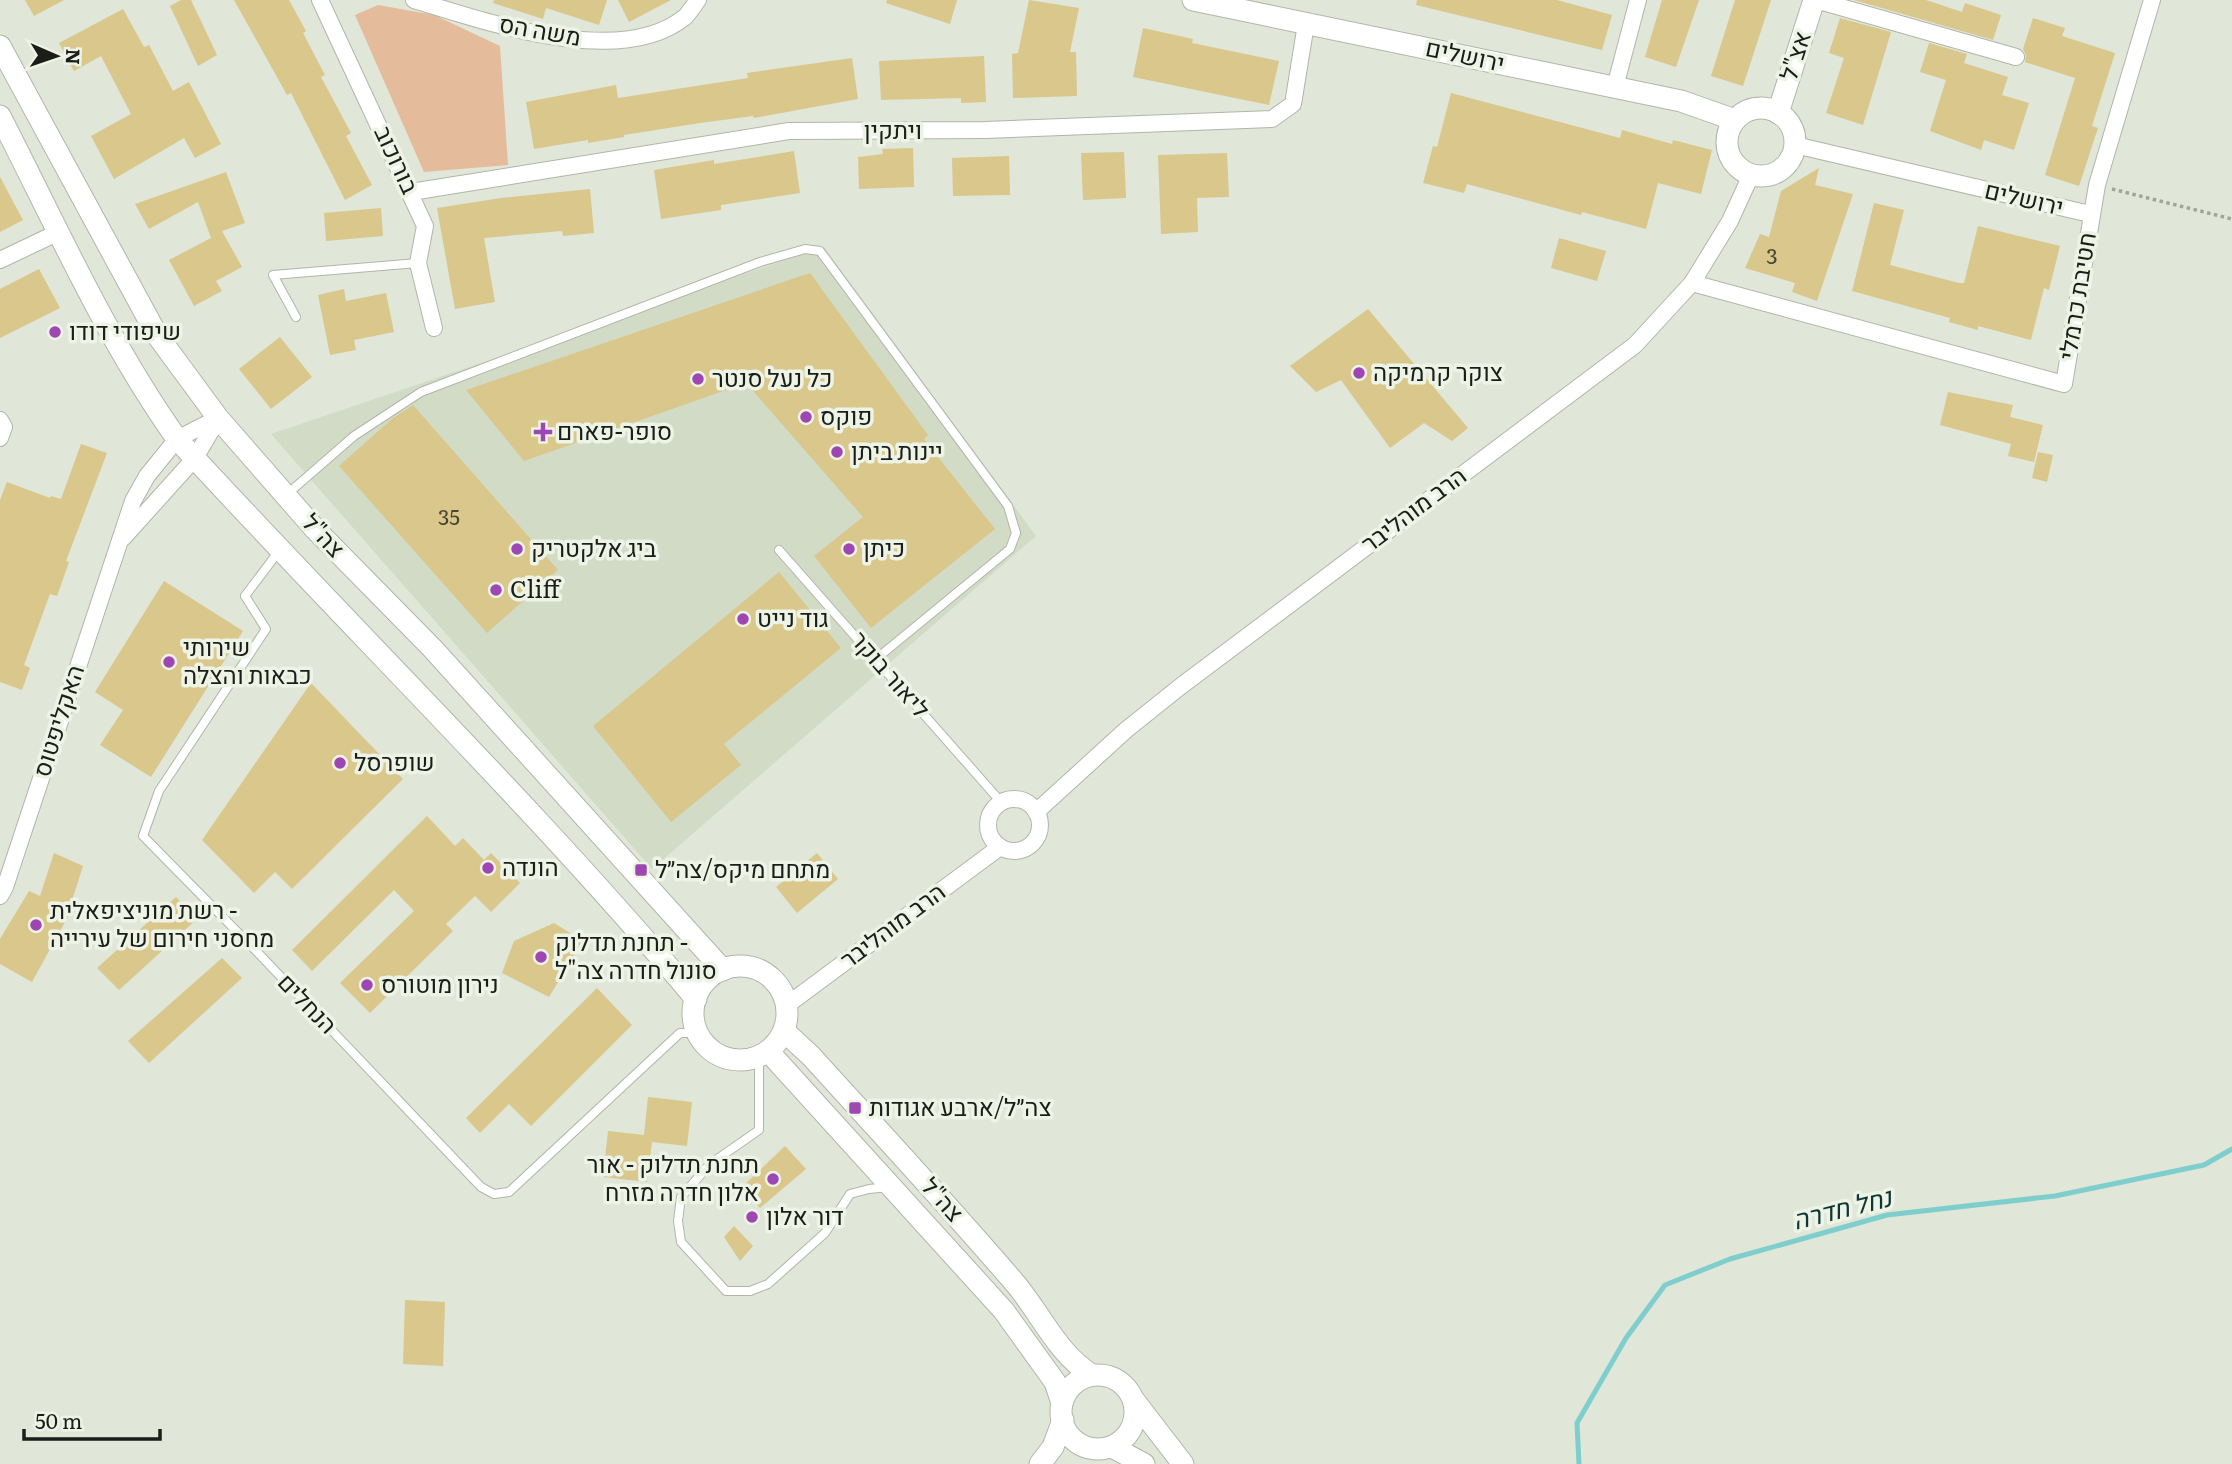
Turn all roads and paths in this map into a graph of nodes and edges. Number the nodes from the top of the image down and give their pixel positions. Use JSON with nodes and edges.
{"nodes":[{"id":1,"x":320,"y":0,"type":"edge"},
{"id":2,"x":414,"y":0,"type":"edge"},
{"id":3,"x":698,"y":0,"type":"edge"},
{"id":4,"x":1193,"y":0,"type":"edge"},
{"id":5,"x":1638,"y":0,"type":"edge"},
{"id":6,"x":1815,"y":0,"type":"edge"},
{"id":7,"x":2152,"y":0,"type":"edge"},
{"id":8,"x":1306,"y":24,"type":"junction"},
{"id":9,"x":0,"y":46,"type":"edge"},
{"id":10,"x":2016,"y":57,"type":"dead end"},
{"id":11,"x":1615,"y":87,"type":"junction"},
{"id":12,"x":1778,"y":113,"type":"junction"},
{"id":13,"x":0,"y":116,"type":"edge"},
{"id":14,"x":1735,"y":120,"type":"junction"},
{"id":15,"x":1795,"y":145,"type":"junction"},
{"id":16,"x":1751,"y":175,"type":"junction"},
{"id":17,"x":2097,"y":185,"type":"junction"},
{"id":18,"x":411,"y":192,"type":"junction"},
{"id":19,"x":2090,"y":214,"type":"junction"},
{"id":20,"x":2232,"y":219,"type":"edge"},
{"id":21,"x":59,"y":232,"type":"junction"},
{"id":22,"x":0,"y":260,"type":"edge"},
{"id":23,"x":418,"y":263,"type":"junction"},
{"id":24,"x":1692,"y":283,"type":"junction"},
{"id":25,"x":296,"y":317,"type":"dead end"},
{"id":26,"x":434,"y":328,"type":"dead end"},
{"id":27,"x":218,"y":418,"type":"junction"},
{"id":28,"x":0,"y":419,"type":"edge"},
{"id":29,"x":0,"y":438,"type":"edge"},
{"id":30,"x":177,"y":439,"type":"junction"},
{"id":31,"x":195,"y":458,"type":"junction"},
{"id":32,"x":285,"y":496,"type":"junction"},
{"id":33,"x":117,"y":545,"type":"junction"},
{"id":34,"x":281,"y":549,"type":"junction"},
{"id":35,"x":779,"y":550,"type":"dead end"},
{"id":36,"x":876,"y":659,"type":"junction"},
{"id":37,"x":1001,"y":802,"type":"junction"},
{"id":38,"x":1036,"y":812,"type":"junction"},
{"id":39,"x":1000,"y":847,"type":"junction"},
{"id":40,"x":0,"y":896,"type":"edge"},
{"id":41,"x":723,"y":970,"type":"junction"},
{"id":42,"x":696,"y":999,"type":"junction"},
{"id":43,"x":787,"y":1005,"type":"junction"},
{"id":44,"x":784,"y":1031,"type":"junction"},
{"id":45,"x":697,"y":1033,"type":"junction"},
{"id":46,"x":764,"y":1054,"type":"junction"},
{"id":47,"x":892,"y":1187,"type":"junction"},
{"id":48,"x":1092,"y":1375,"type":"junction"},
{"id":49,"x":1133,"y":1399,"type":"junction"},
{"id":50,"x":1062,"y":1411,"type":"junction"},
{"id":51,"x":1104,"y":1448,"type":"junction"},
{"id":52,"x":1040,"y":1464,"type":"edge"},
{"id":53,"x":1076,"y":1464,"type":"edge"},
{"id":54,"x":1144,"y":1464,"type":"edge"},
{"id":55,"x":1183,"y":1464,"type":"edge"}],
"edges":[{"from":1,"to":18,"type":"street","name":"בורוכוב"},
{"from":2,"to":3,"type":"street","name":"משה הס"},
{"from":4,"to":8,"type":"main road","name":"ירושלים"},
{"from":5,"to":11,"type":"street"},
{"from":6,"to":10,"type":"street"},
{"from":6,"to":12,"type":"main road","name":"אצ\"ל"},
{"from":7,"to":17,"type":"street","name":"חטיבת כרמלי"},
{"from":8,"to":11,"type":"main road","name":"ירושלים"},
{"from":8,"to":18,"type":"street","name":"ויתקין"},
{"from":9,"to":27,"type":"main road","name":"צה\"ל"},
{"from":11,"to":14,"type":"main road","name":"ירושלים"},
{"from":12,"to":14,"type":"main road"},
{"from":12,"to":15,"type":"main road"},
{"from":13,"to":21,"type":"main road","name":"צה\"ל"},
{"from":14,"to":16,"type":"main road"},
{"from":15,"to":16,"type":"main road"},
{"from":15,"to":19,"type":"street","name":"ירושלים"},
{"from":16,"to":24,"type":"street","name":"הרב מוהליבר"},
{"from":17,"to":19,"type":"street","name":"חטיבת כרמלי"},
{"from":17,"to":20,"type":"path"},
{"from":18,"to":23,"type":"street","name":"בורוכוב"},
{"from":19,"to":24,"type":"street","name":"חטיבת כרמלי"},
{"from":21,"to":22,"type":"street"},
{"from":21,"to":30,"type":"main road","name":"צה\"ל"},
{"from":23,"to":25,"type":"lane"},
{"from":23,"to":26,"type":"street","name":"בורוכוב"},
{"from":24,"to":38,"type":"street","name":"הרב מוהליבר"},
{"from":27,"to":30,"type":"street","name":"האקליפטוס"},
{"from":27,"to":31,"type":"street","name":"האקליפטוס"},
{"from":27,"to":32,"type":"main road","name":"צה\"ל"},
{"from":28,"to":29,"type":"street"},
{"from":30,"to":31,"type":"main road","name":"צה\"ל"},
{"from":30,"to":33,"type":"street","name":"האקליפטוס"},
{"from":31,"to":33,"type":"street","name":"האקליפטוס"},
{"from":31,"to":34,"type":"main road","name":"צה\"ל"},
{"from":32,"to":36,"type":"lane"},
{"from":32,"to":41,"type":"main road","name":"צה\"ל"},
{"from":33,"to":40,"type":"street","name":"האקליפטוס"},
{"from":34,"to":42,"type":"main road","name":"צה\"ל"},
{"from":34,"to":45,"type":"lane","name":"הנחלים"},
{"from":35,"to":36,"type":"lane","name":"ליאור בוקר"},
{"from":36,"to":37,"type":"lane","name":"ליאור בוקר"},
{"from":37,"to":38,"type":"street"},
{"from":37,"to":39,"type":"street"},
{"from":38,"to":39,"type":"street"},
{"from":39,"to":43,"type":"street","name":"הרב מוהליבר"},
{"from":41,"to":42,"type":"main road"},
{"from":41,"to":43,"type":"main road"},
{"from":42,"to":45,"type":"main road"},
{"from":43,"to":44,"type":"main road"},
{"from":44,"to":46,"type":"main road"},
{"from":44,"to":48,"type":"main road","name":"צה\"ל"},
{"from":45,"to":46,"type":"main road"},
{"from":46,"to":47,"type":"main road","name":"צה\"ל"},
{"from":46,"to":47,"type":"lane"},
{"from":47,"to":50,"type":"main road","name":"צה\"ל"},
{"from":48,"to":49,"type":"main road"},
{"from":48,"to":50,"type":"main road"},
{"from":49,"to":51,"type":"main road"},
{"from":49,"to":55,"type":"main road"},
{"from":50,"to":51,"type":"main road"},
{"from":50,"to":52,"type":"main road"},
{"from":51,"to":53,"type":"main road"},
{"from":51,"to":54,"type":"main road"}]}
